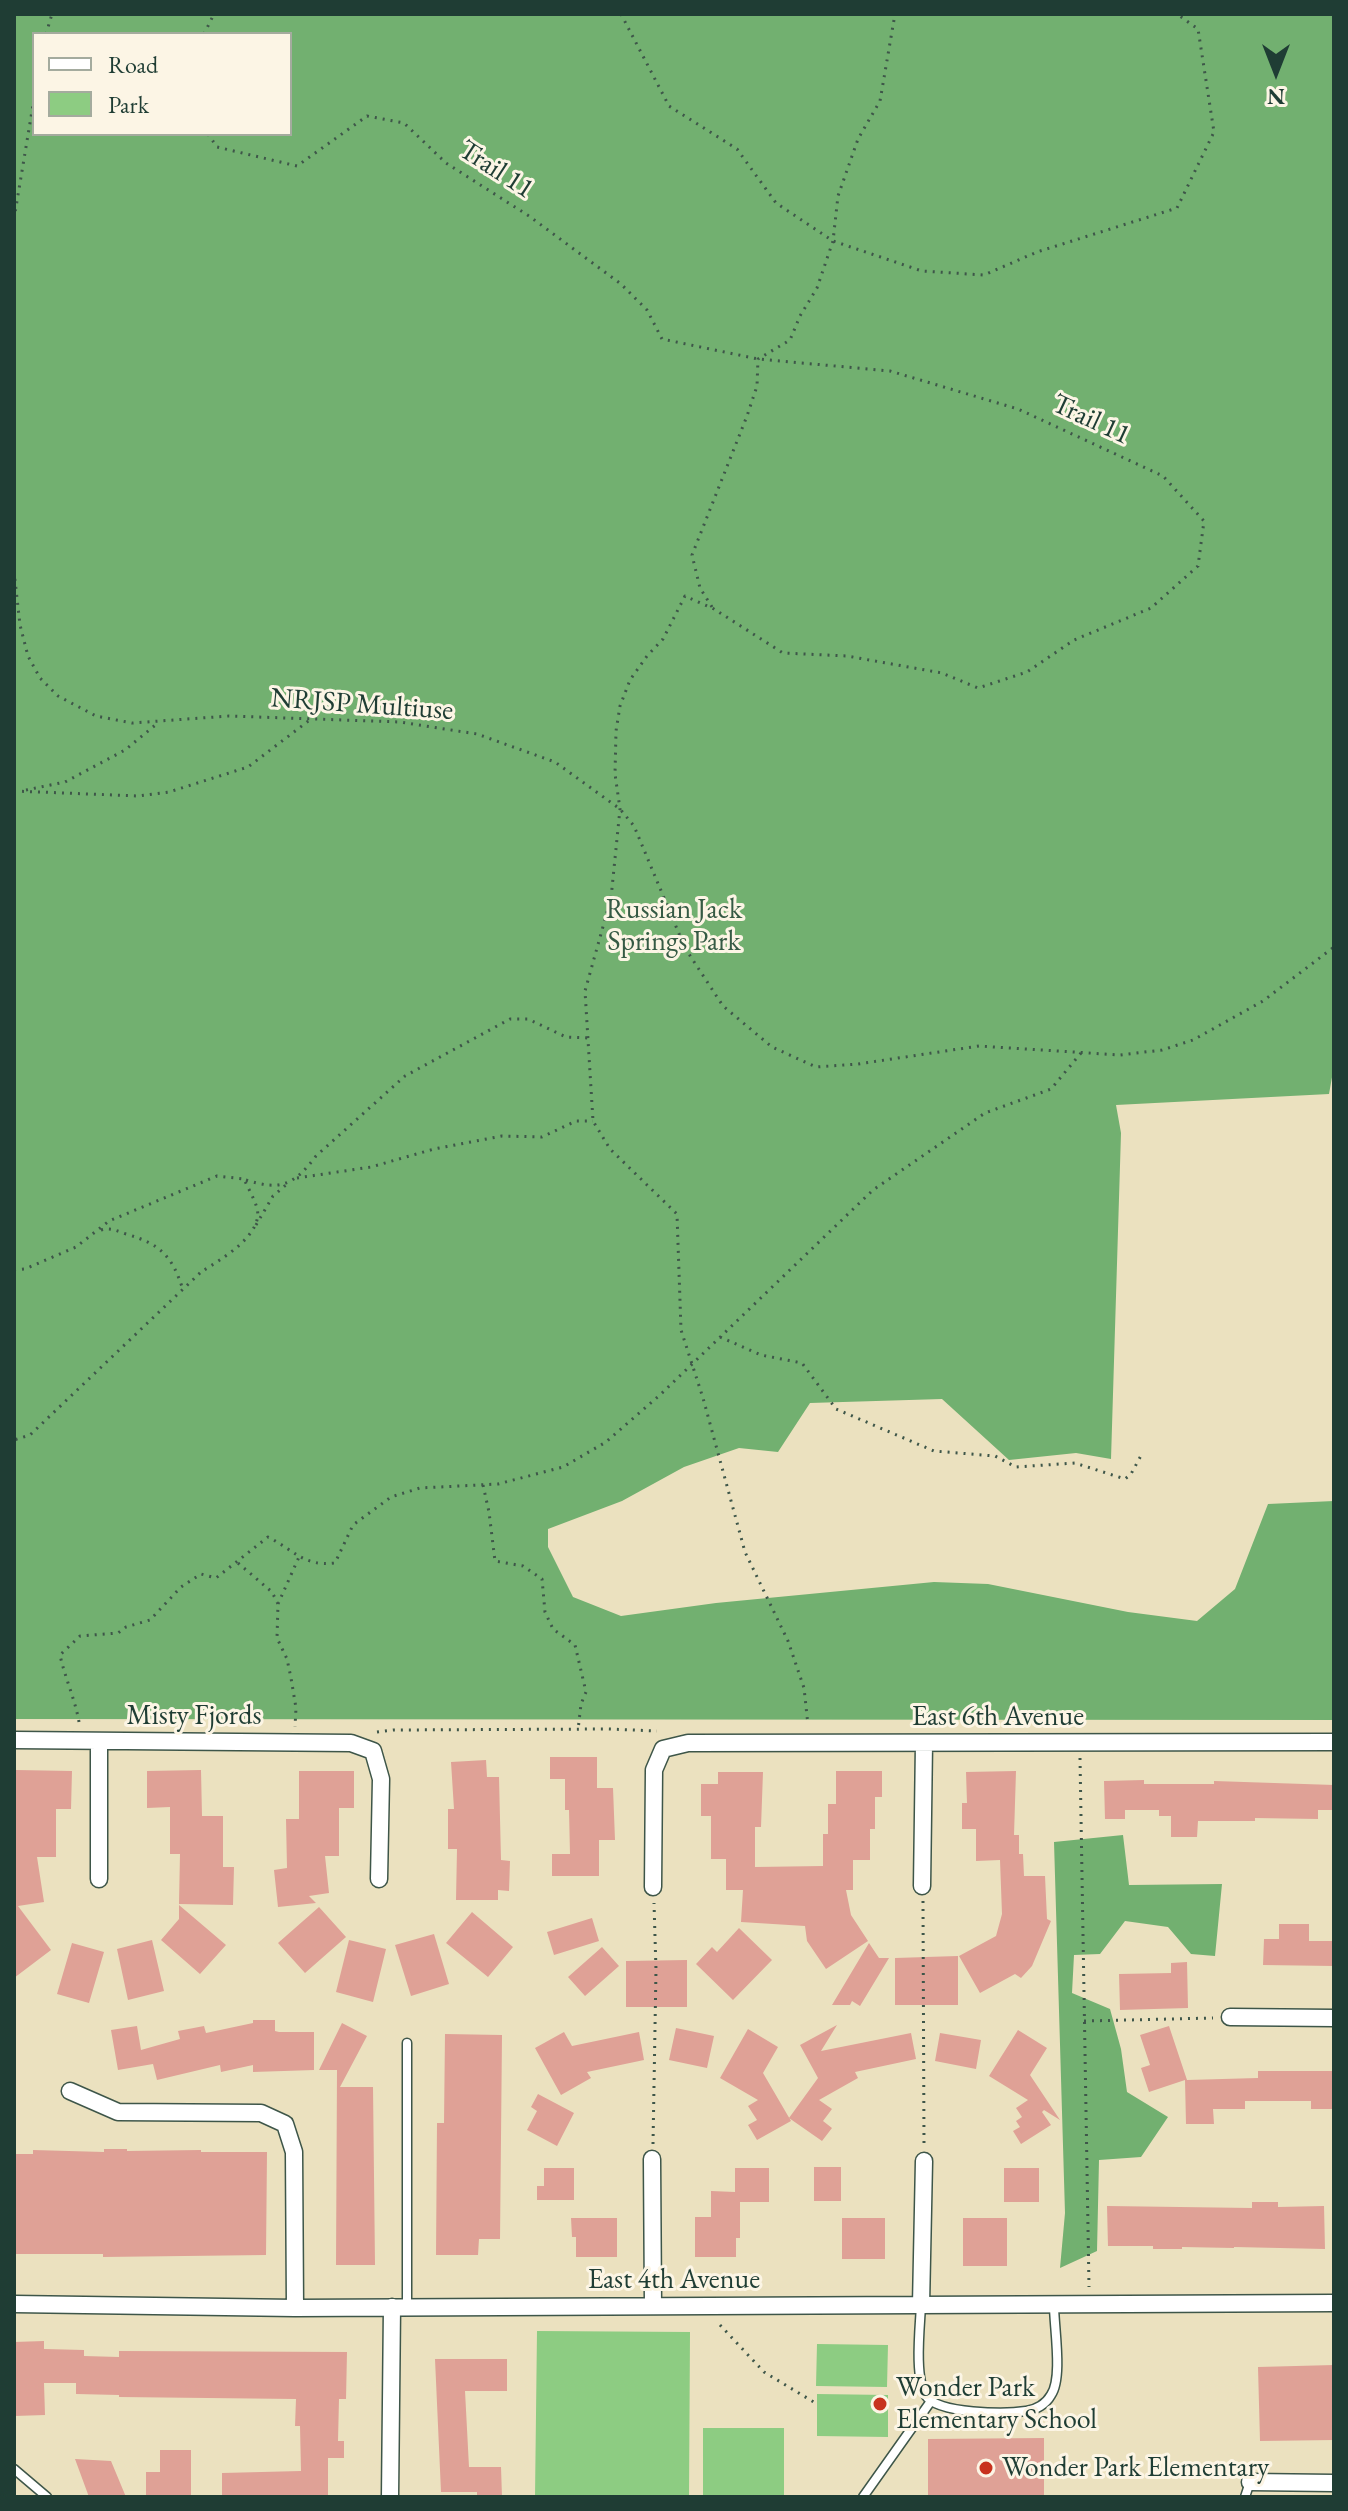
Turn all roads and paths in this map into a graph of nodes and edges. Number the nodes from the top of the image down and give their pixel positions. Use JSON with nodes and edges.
{"nodes":[{"id":1,"x":214,"y":14,"type":"edge"},
{"id":2,"x":621,"y":14,"type":"edge"},
{"id":3,"x":895,"y":14,"type":"edge"},
{"id":4,"x":1177,"y":14,"type":"edge"},
{"id":5,"x":205,"y":32,"type":"edge"},
{"id":6,"x":32,"y":111,"type":"edge"},
{"id":7,"x":209,"y":136,"type":"edge"},
{"id":8,"x":14,"y":219,"type":"edge"},
{"id":9,"x":833,"y":241,"type":"junction"},
{"id":10,"x":758,"y":359,"type":"junction"},
{"id":11,"x":14,"y":571,"type":"edge"},
{"id":12,"x":714,"y":609,"type":"junction"},
{"id":13,"x":311,"y":719,"type":"junction"},
{"id":14,"x":160,"y":721,"type":"junction"},
{"id":15,"x":16,"y":791,"type":"edge"},
{"id":16,"x":620,"y":809,"type":"junction"},
{"id":17,"x":1334,"y":947,"type":"edge"},
{"id":18,"x":588,"y":1038,"type":"junction"},
{"id":19,"x":1081,"y":1053,"type":"junction"},
{"id":20,"x":593,"y":1121,"type":"junction"},
{"id":21,"x":295,"y":1178,"type":"junction"},
{"id":22,"x":244,"y":1179,"type":"junction"},
{"id":23,"x":254,"y":1229,"type":"junction"},
{"id":24,"x":96,"y":1232,"type":"junction"},
{"id":25,"x":14,"y":1270,"type":"edge"},
{"id":26,"x":183,"y":1290,"type":"junction"},
{"id":27,"x":720,"y":1337,"type":"junction"},
{"id":28,"x":691,"y":1365,"type":"junction"},
{"id":29,"x":14,"y":1440,"type":"edge"},
{"id":30,"x":1143,"y":1452,"type":"dead end"},
{"id":31,"x":483,"y":1485,"type":"junction"},
{"id":32,"x":299,"y":1557,"type":"junction"},
{"id":33,"x":238,"y":1563,"type":"junction"},
{"id":34,"x":278,"y":1604,"type":"junction"},
{"id":35,"x":578,"y":1730,"type":"junction"},
{"id":36,"x":14,"y":1740,"type":"edge"},
{"id":37,"x":93,"y":1742,"type":"junction"},
{"id":38,"x":295,"y":1742,"type":"junction"},
{"id":39,"x":1334,"y":1742,"type":"edge"},
{"id":40,"x":351,"y":1743,"type":"junction"},
{"id":41,"x":809,"y":1743,"type":"junction"},
{"id":42,"x":924,"y":1743,"type":"junction"},
{"id":43,"x":1079,"y":1743,"type":"junction"},
{"id":44,"x":669,"y":1747,"type":"junction"},
{"id":45,"x":99,"y":1879,"type":"dead end"},
{"id":46,"x":379,"y":1879,"type":"dead end"},
{"id":47,"x":922,"y":1886,"type":"joint"},
{"id":48,"x":653,"y":1887,"type":"joint"},
{"id":49,"x":1230,"y":2017,"type":"joint"},
{"id":50,"x":1334,"y":2018,"type":"edge"},
{"id":51,"x":1084,"y":2021,"type":"junction"},
{"id":52,"x":407,"y":2043,"type":"dead end"},
{"id":53,"x":70,"y":2091,"type":"dead end"},
{"id":54,"x":652,"y":2159,"type":"joint"},
{"id":55,"x":924,"y":2161,"type":"joint"},
{"id":56,"x":1089,"y":2285,"type":"dead end"},
{"id":57,"x":1334,"y":2303,"type":"edge"},
{"id":58,"x":14,"y":2304,"type":"edge"},
{"id":59,"x":1054,"y":2304,"type":"junction"},
{"id":60,"x":921,"y":2305,"type":"junction"},
{"id":61,"x":653,"y":2306,"type":"junction"},
{"id":62,"x":400,"y":2307,"type":"junction"},
{"id":63,"x":295,"y":2308,"type":"junction"},
{"id":64,"x":720,"y":2325,"type":"dead end"},
{"id":65,"x":931,"y":2401,"type":"junction"},
{"id":66,"x":817,"y":2404,"type":"dead end"},
{"id":67,"x":14,"y":2469,"type":"edge"},
{"id":68,"x":1334,"y":2483,"type":"edge"},
{"id":69,"x":1248,"y":2490,"type":"edge"},
{"id":70,"x":47,"y":2497,"type":"edge"},
{"id":71,"x":390,"y":2497,"type":"edge"},
{"id":72,"x":863,"y":2497,"type":"edge"}],
"edges":[{"from":1,"to":5,"type":"path"},
{"from":2,"to":9,"type":"path"},
{"from":3,"to":9,"type":"path"},
{"from":4,"to":9,"type":"path"},
{"from":6,"to":8,"type":"path"},
{"from":7,"to":10,"type":"path","name":"Trail 11"},
{"from":9,"to":10,"type":"path"},
{"from":10,"to":12,"type":"path"},
{"from":10,"to":12,"type":"path","name":"Trail 11"},
{"from":11,"to":14,"type":"path","name":"NRJSP Multiuse"},
{"from":12,"to":16,"type":"path","name":"Trail 11"},
{"from":13,"to":14,"type":"path","name":"NRJSP Multiuse"},
{"from":13,"to":15,"type":"path"},
{"from":13,"to":16,"type":"path","name":"NRJSP Multiuse"},
{"from":14,"to":15,"type":"path"},
{"from":16,"to":18,"type":"path"},
{"from":16,"to":19,"type":"path","name":"NRJSP Multiuse"},
{"from":17,"to":19,"type":"path","name":"NRJSP Multiuse"},
{"from":18,"to":20,"type":"path"},
{"from":18,"to":21,"type":"path"},
{"from":19,"to":27,"type":"path"},
{"from":20,"to":21,"type":"path"},
{"from":20,"to":28,"type":"path"},
{"from":21,"to":22,"type":"path"},
{"from":21,"to":23,"type":"path"},
{"from":22,"to":23,"type":"path"},
{"from":22,"to":24,"type":"path"},
{"from":23,"to":26,"type":"path"},
{"from":24,"to":25,"type":"path"},
{"from":24,"to":26,"type":"path"},
{"from":26,"to":29,"type":"path"},
{"from":27,"to":28,"type":"path"},
{"from":27,"to":30,"type":"path"},
{"from":28,"to":31,"type":"path"},
{"from":28,"to":41,"type":"path"},
{"from":31,"to":32,"type":"path"},
{"from":31,"to":35,"type":"path"},
{"from":32,"to":33,"type":"path"},
{"from":32,"to":34,"type":"path"},
{"from":33,"to":34,"type":"path"},
{"from":33,"to":37,"type":"path"},
{"from":34,"to":38,"type":"path"},
{"from":35,"to":40,"type":"path"},
{"from":35,"to":44,"type":"path"},
{"from":36,"to":37,"type":"street","name":"Misty Fjords"},
{"from":37,"to":38,"type":"street","name":"Misty Fjords"},
{"from":37,"to":45,"type":"street"},
{"from":38,"to":40,"type":"street","name":"Misty Fjords"},
{"from":39,"to":43,"type":"street","name":"East 6th Avenue"},
{"from":40,"to":46,"type":"street","name":"Misty Fjords"},
{"from":41,"to":42,"type":"street","name":"East 6th Avenue"},
{"from":41,"to":44,"type":"street","name":"East 6th Avenue"},
{"from":42,"to":43,"type":"street","name":"East 6th Avenue"},
{"from":42,"to":47,"type":"street"},
{"from":43,"to":51,"type":"path"},
{"from":44,"to":48,"type":"street"},
{"from":47,"to":55,"type":"path"},
{"from":48,"to":54,"type":"path"},
{"from":49,"to":50,"type":"street"},
{"from":49,"to":51,"type":"path"},
{"from":51,"to":56,"type":"path"},
{"from":52,"to":62,"type":"lane"},
{"from":53,"to":63,"type":"street"},
{"from":54,"to":61,"type":"street"},
{"from":55,"to":60,"type":"street"},
{"from":57,"to":59,"type":"street","name":"East 4th Avenue"},
{"from":58,"to":63,"type":"street","name":"East 4th Avenue"},
{"from":59,"to":60,"type":"street","name":"East 4th Avenue"},
{"from":59,"to":65,"type":"lane"},
{"from":60,"to":61,"type":"street","name":"East 4th Avenue"},
{"from":60,"to":65,"type":"lane"},
{"from":61,"to":62,"type":"street","name":"East 4th Avenue"},
{"from":62,"to":63,"type":"street","name":"East 4th Avenue"},
{"from":62,"to":71,"type":"street"},
{"from":64,"to":66,"type":"path"},
{"from":65,"to":72,"type":"lane"},
{"from":67,"to":70,"type":"lane"},
{"from":68,"to":69,"type":"street"}]}
